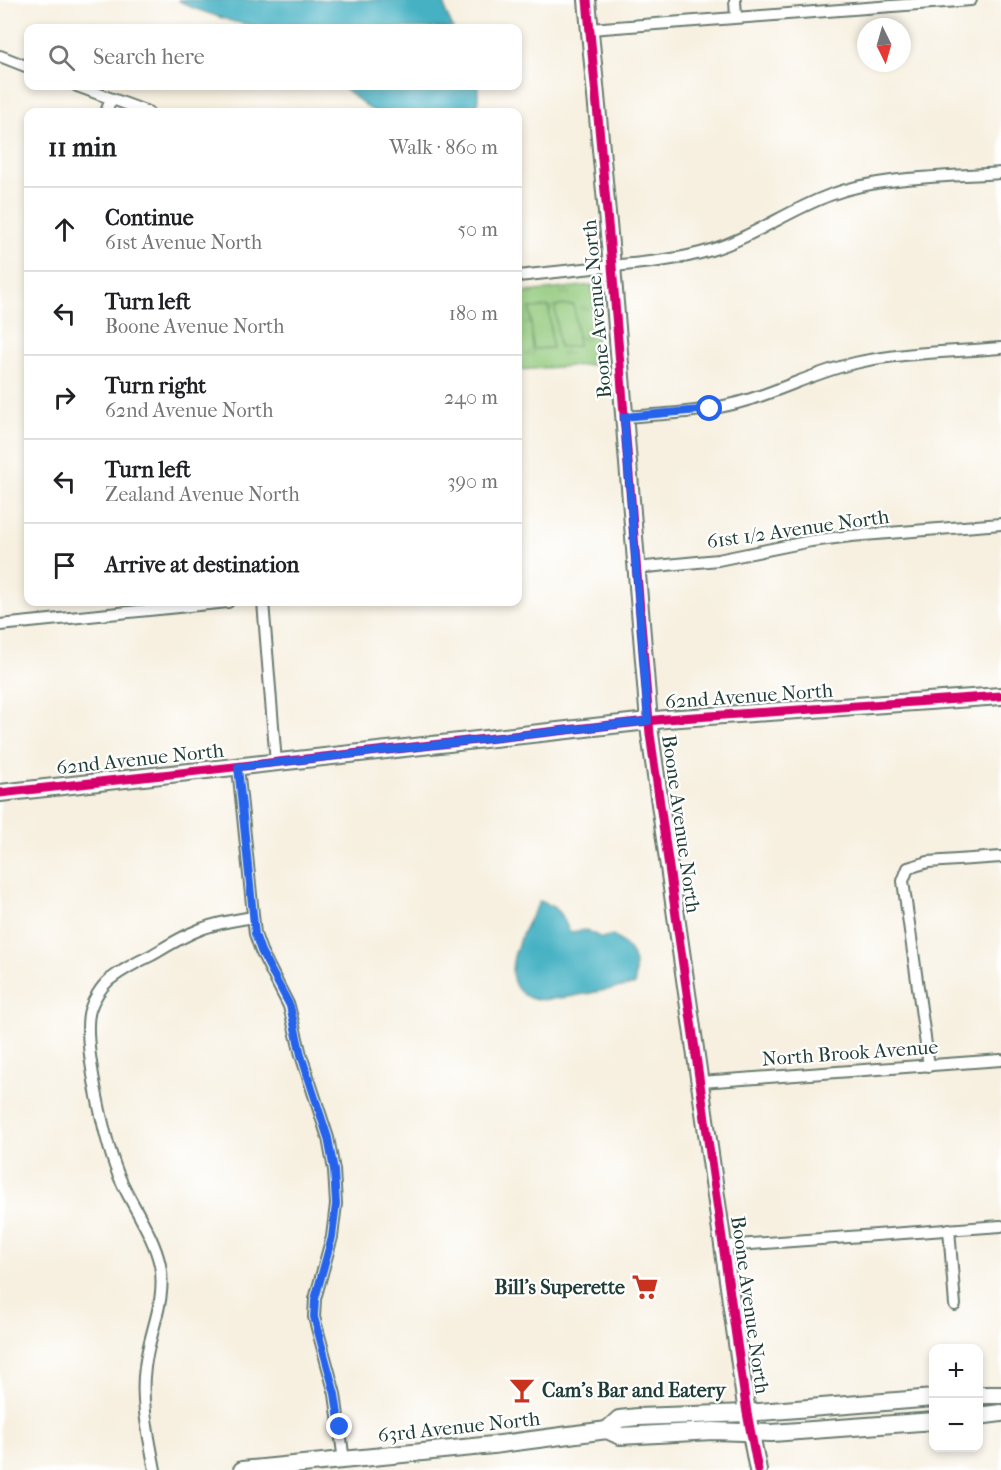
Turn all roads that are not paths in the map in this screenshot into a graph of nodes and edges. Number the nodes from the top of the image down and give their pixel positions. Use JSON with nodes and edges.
{"nodes":[{"id":1,"x":587,"y":0,"type":"edge"},
{"id":2,"x":735,"y":0,"type":"edge"},
{"id":3,"x":971,"y":0,"type":"edge"},
{"id":4,"x":896,"y":3,"type":"edge"},
{"id":5,"x":736,"y":17,"type":"junction"},
{"id":6,"x":590,"y":29,"type":"junction"},
{"id":7,"x":0,"y":56,"type":"edge"},
{"id":8,"x":24,"y":65,"type":"edge"},
{"id":9,"x":87,"y":90,"type":"edge"},
{"id":10,"x":111,"y":99,"type":"junction"},
{"id":11,"x":108,"y":108,"type":"edge"},
{"id":12,"x":137,"y":108,"type":"edge"},
{"id":13,"x":1001,"y":173,"type":"edge"},
{"id":14,"x":612,"y":266,"type":"junction"},
{"id":15,"x":522,"y":276,"type":"edge"},
{"id":16,"x":1001,"y":348,"type":"edge"},
{"id":17,"x":624,"y":417,"type":"junction"},
{"id":18,"x":1001,"y":524,"type":"edge"},
{"id":19,"x":636,"y":568,"type":"junction"},
{"id":20,"x":104,"y":606,"type":"edge"},
{"id":21,"x":187,"y":606,"type":"edge"},
{"id":22,"x":263,"y":606,"type":"edge"},
{"id":23,"x":105,"y":614,"type":"junction"},
{"id":24,"x":0,"y":625,"type":"edge"},
{"id":25,"x":1001,"y":696,"type":"edge"},
{"id":26,"x":648,"y":721,"type":"junction"},
{"id":27,"x":276,"y":763,"type":"junction"},
{"id":28,"x":238,"y":767,"type":"junction"},
{"id":29,"x":0,"y":793,"type":"edge"},
{"id":30,"x":1001,"y":857,"type":"edge"},
{"id":31,"x":253,"y":917,"type":"junction"},
{"id":32,"x":1001,"y":1060,"type":"edge"},
{"id":33,"x":929,"y":1066,"type":"junction"},
{"id":34,"x":701,"y":1082,"type":"junction"},
{"id":35,"x":1001,"y":1226,"type":"edge"},
{"id":36,"x":949,"y":1229,"type":"junction"},
{"id":37,"x":724,"y":1246,"type":"junction"},
{"id":38,"x":955,"y":1305,"type":"dead end"},
{"id":39,"x":983,"y":1395,"type":"edge"},
{"id":40,"x":1001,"y":1395,"type":"edge"},
{"id":41,"x":929,"y":1398,"type":"edge"},
{"id":42,"x":747,"y":1413,"type":"junction"},
{"id":43,"x":1001,"y":1413,"type":"edge"},
{"id":44,"x":983,"y":1415,"type":"edge"},
{"id":45,"x":929,"y":1421,"type":"edge"},
{"id":46,"x":608,"y":1430,"type":"junction"},
{"id":47,"x":753,"y":1434,"type":"junction"},
{"id":48,"x":344,"y":1461,"type":"junction"},
{"id":49,"x":155,"y":1470,"type":"edge"},
{"id":50,"x":242,"y":1470,"type":"edge"},
{"id":51,"x":758,"y":1470,"type":"edge"}],
"edges":[{"from":1,"to":6,"type":"street","name":"Boone Avenue North"},
{"from":2,"to":5,"type":"street"},
{"from":3,"to":4,"type":"street"},
{"from":4,"to":5,"type":"street"},
{"from":5,"to":6,"type":"street"},
{"from":6,"to":14,"type":"street","name":"Boone Avenue North"},
{"from":7,"to":8,"type":"street"},
{"from":9,"to":10,"type":"street"},
{"from":10,"to":11,"type":"street"},
{"from":10,"to":12,"type":"street"},
{"from":13,"to":14,"type":"street"},
{"from":14,"to":15,"type":"street"},
{"from":14,"to":17,"type":"street","name":"Boone Avenue North"},
{"from":16,"to":17,"type":"street"},
{"from":17,"to":19,"type":"street","name":"Boone Avenue North"},
{"from":18,"to":19,"type":"street","name":"61st 1/2 Avenue North"},
{"from":19,"to":26,"type":"street","name":"Boone Avenue North"},
{"from":20,"to":23,"type":"street"},
{"from":21,"to":23,"type":"street"},
{"from":22,"to":27,"type":"street"},
{"from":23,"to":24,"type":"street"},
{"from":25,"to":26,"type":"street","name":"62nd Avenue North"},
{"from":26,"to":27,"type":"street","name":"62nd Avenue North"},
{"from":26,"to":34,"type":"street","name":"Boone Avenue North"},
{"from":27,"to":28,"type":"street","name":"62nd Avenue North"},
{"from":28,"to":29,"type":"street","name":"62nd Avenue North"},
{"from":28,"to":31,"type":"street"},
{"from":30,"to":33,"type":"street"},
{"from":31,"to":48,"type":"street"},
{"from":31,"to":49,"type":"street"},
{"from":32,"to":33,"type":"street","name":"North Brook Avenue"},
{"from":33,"to":34,"type":"street","name":"North Brook Avenue"},
{"from":34,"to":37,"type":"street","name":"Boone Avenue North"},
{"from":35,"to":36,"type":"street"},
{"from":36,"to":37,"type":"street"},
{"from":36,"to":38,"type":"street"},
{"from":37,"to":42,"type":"street","name":"Boone Avenue North"},
{"from":39,"to":40,"type":"street"},
{"from":41,"to":42,"type":"street","name":"63rd Avenue North"},
{"from":42,"to":46,"type":"street","name":"63rd Avenue North"},
{"from":42,"to":47,"type":"street","name":"Boone Avenue North"},
{"from":43,"to":44,"type":"street"},
{"from":45,"to":47,"type":"street","name":"63rd Avenue North"},
{"from":46,"to":47,"type":"street","name":"63rd Avenue North"},
{"from":46,"to":48,"type":"street","name":"63rd Avenue North"},
{"from":47,"to":51,"type":"street","name":"Boone Avenue North"},
{"from":48,"to":50,"type":"street","name":"63rd Avenue North"}]}
